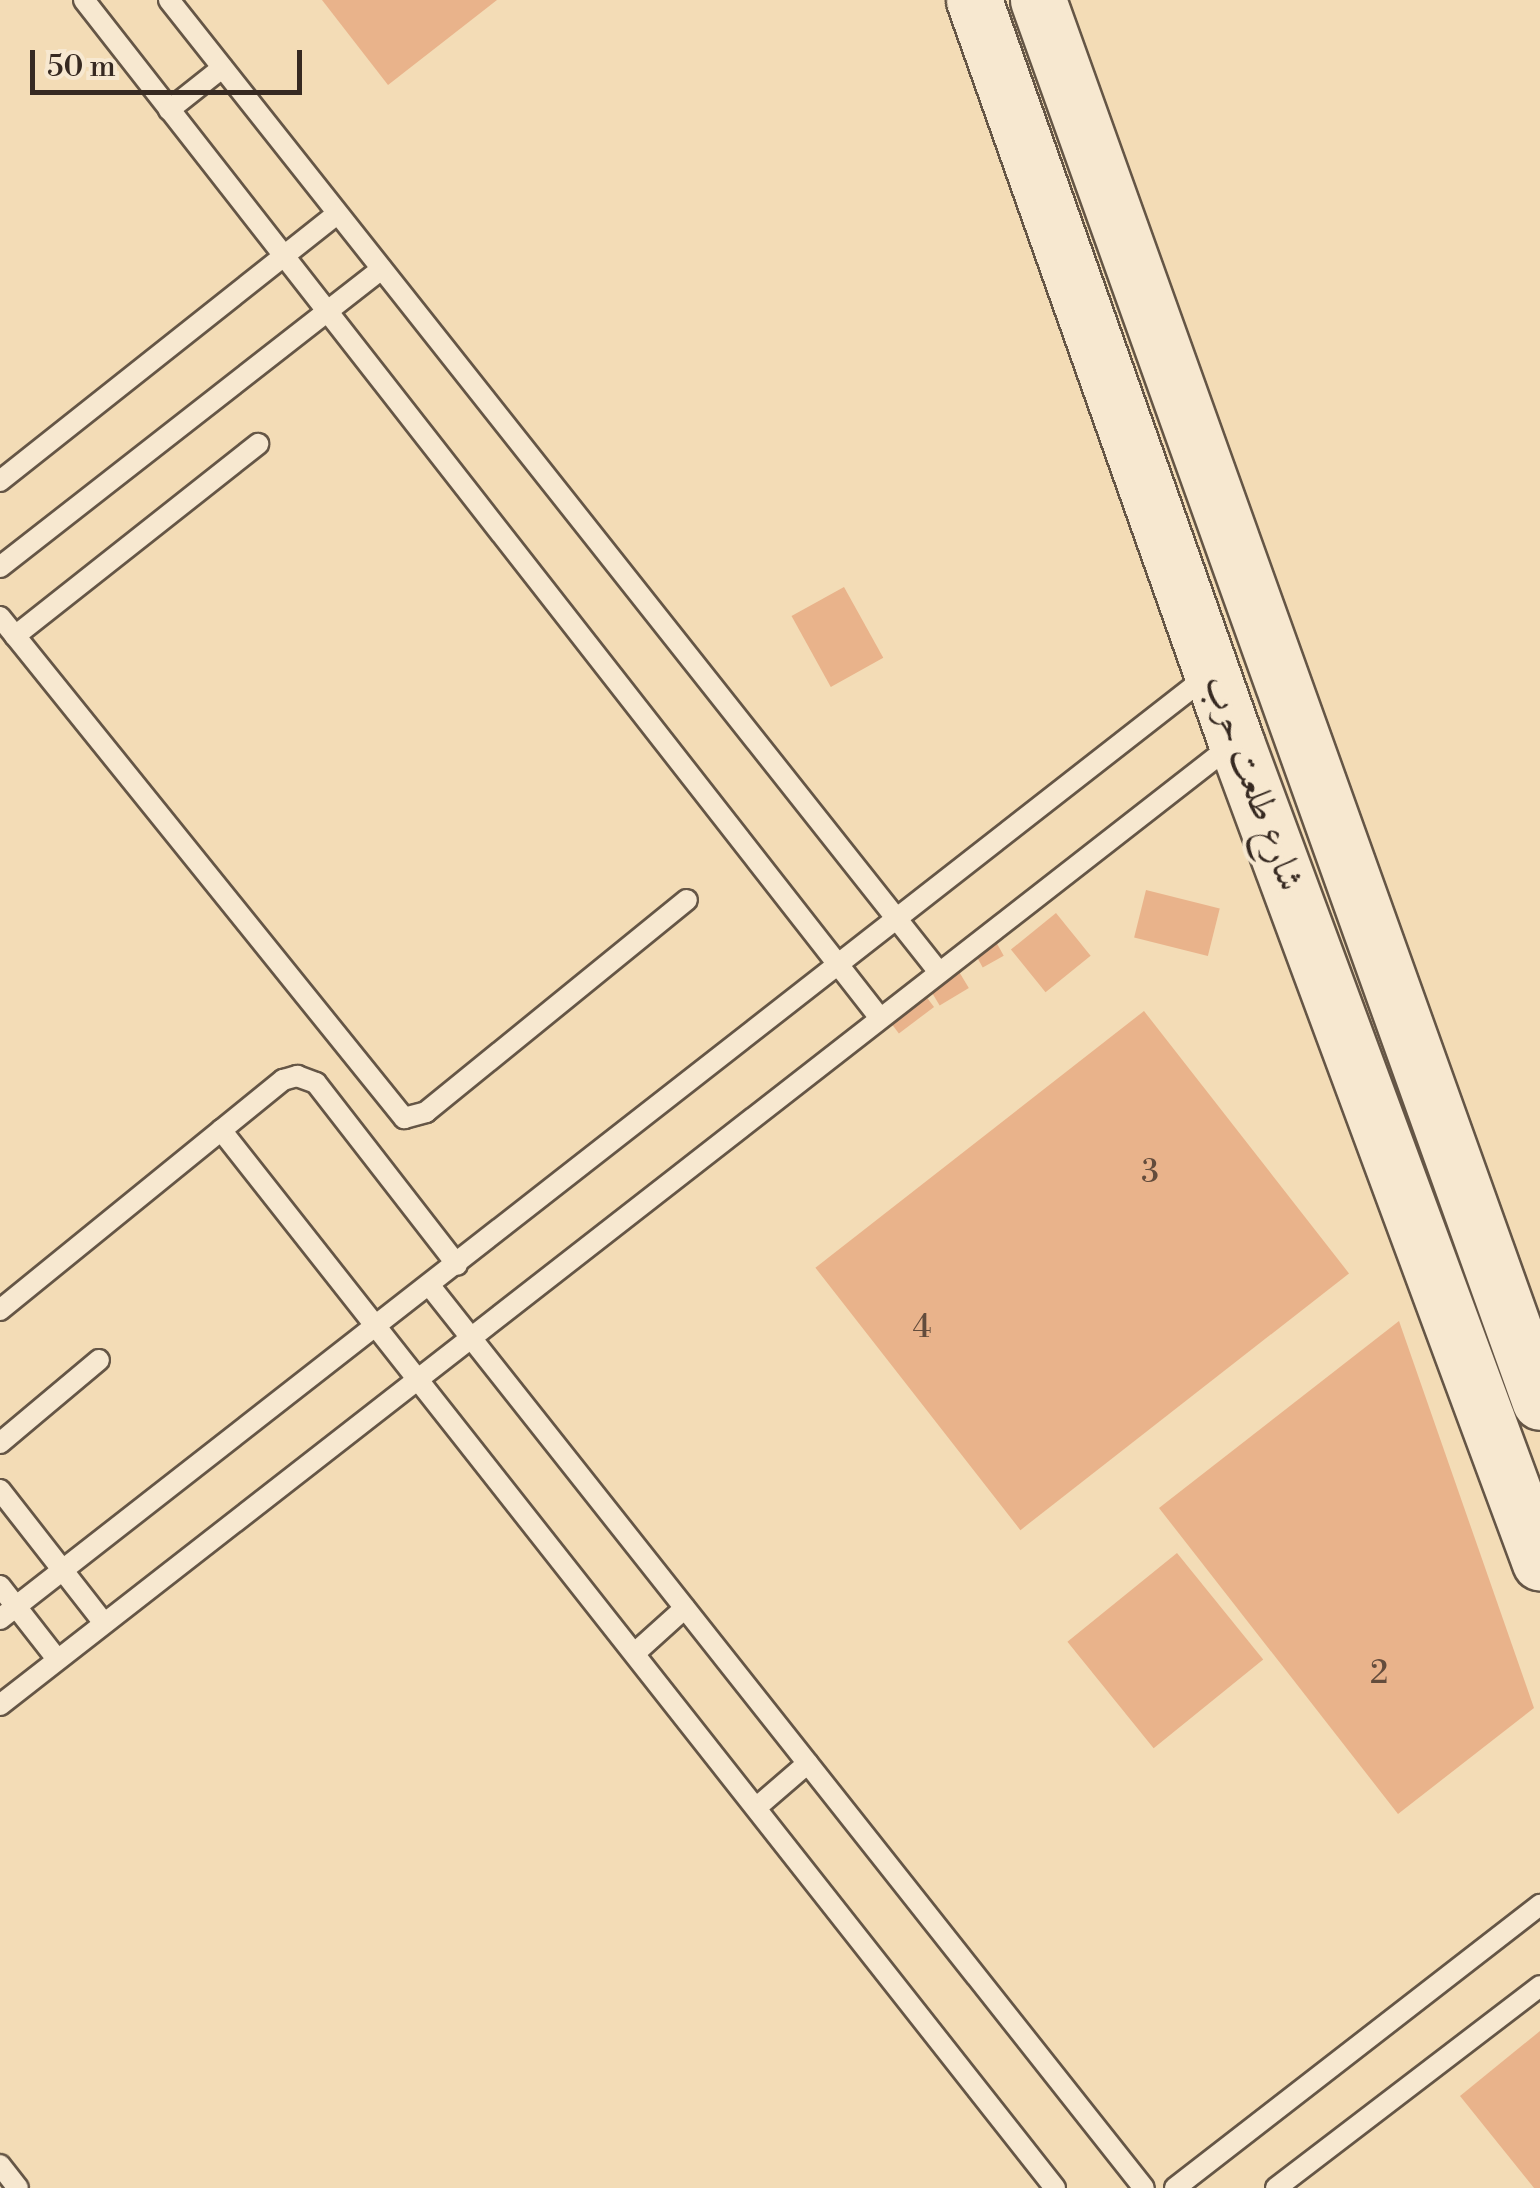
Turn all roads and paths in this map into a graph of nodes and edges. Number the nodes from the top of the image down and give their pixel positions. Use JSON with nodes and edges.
{"nodes":[{"id":1,"x":84,"y":0,"type":"edge"},
{"id":2,"x":169,"y":0,"type":"edge"},
{"id":3,"x":974,"y":0,"type":"edge"},
{"id":4,"x":1038,"y":0,"type":"edge"},
{"id":5,"x":222,"y":68,"type":"junction"},
{"id":6,"x":170,"y":110,"type":"junction"},
{"id":7,"x":337,"y":214,"type":"junction"},
{"id":8,"x":284,"y":257,"type":"junction"},
{"id":9,"x":381,"y":269,"type":"junction"},
{"id":10,"x":327,"y":312,"type":"junction"},
{"id":11,"x":258,"y":444,"type":"dead end"},
{"id":12,"x":0,"y":481,"type":"edge"},
{"id":13,"x":0,"y":566,"type":"edge"},
{"id":14,"x":0,"y":616,"type":"edge"},
{"id":15,"x":1261,"y":634,"type":"junction"},
{"id":16,"x":15,"y":636,"type":"junction"},
{"id":17,"x":1213,"y":671,"type":"junction"},
{"id":18,"x":1287,"y":705,"type":"junction"},
{"id":19,"x":1236,"y":742,"type":"junction"},
{"id":20,"x":687,"y":900,"type":"dead end"},
{"id":21,"x":896,"y":920,"type":"junction"},
{"id":22,"x":838,"y":966,"type":"junction"},
{"id":23,"x":938,"y":972,"type":"junction"},
{"id":24,"x":879,"y":1017,"type":"junction"},
{"id":25,"x":221,"y":1130,"type":"junction"},
{"id":26,"x":457,"y":1265,"type":"junction"},
{"id":27,"x":430,"y":1286,"type":"junction"},
{"id":28,"x":0,"y":1310,"type":"edge"},
{"id":29,"x":378,"y":1327,"type":"junction"},
{"id":30,"x":468,"y":1335,"type":"junction"},
{"id":31,"x":99,"y":1360,"type":"dead end"},
{"id":32,"x":416,"y":1375,"type":"junction"},
{"id":33,"x":1540,"y":1402,"type":"edge"},
{"id":34,"x":0,"y":1443,"type":"edge"},
{"id":35,"x":0,"y":1490,"type":"edge"},
{"id":36,"x":1540,"y":1563,"type":"edge"},
{"id":37,"x":62,"y":1570,"type":"junction"},
{"id":38,"x":0,"y":1586,"type":"edge"},
{"id":39,"x":685,"y":1608,"type":"junction"},
{"id":40,"x":8,"y":1613,"type":"edge"},
{"id":41,"x":103,"y":1622,"type":"junction"},
{"id":42,"x":635,"y":1653,"type":"junction"},
{"id":43,"x":57,"y":1659,"type":"junction"},
{"id":44,"x":0,"y":1705,"type":"edge"},
{"id":45,"x":808,"y":1763,"type":"junction"},
{"id":46,"x":757,"y":1808,"type":"junction"},
{"id":47,"x":1540,"y":1905,"type":"edge"},
{"id":48,"x":1540,"y":1986,"type":"edge"},
{"id":49,"x":0,"y":2165,"type":"edge"},
{"id":50,"x":18,"y":2188,"type":"edge"},
{"id":51,"x":1054,"y":2188,"type":"edge"},
{"id":52,"x":1144,"y":2188,"type":"edge"},
{"id":53,"x":1175,"y":2188,"type":"edge"},
{"id":54,"x":1276,"y":2188,"type":"edge"}],
"edges":[{"from":1,"to":6,"type":"lane"},
{"from":2,"to":5,"type":"lane"},
{"from":3,"to":17,"type":"main road","name":"شارع طلعت حرب"},
{"from":4,"to":15,"type":"main road","name":"شارع طلعت حرب"},
{"from":5,"to":6,"type":"lane"},
{"from":5,"to":7,"type":"lane"},
{"from":6,"to":8,"type":"lane"},
{"from":7,"to":8,"type":"lane"},
{"from":7,"to":9,"type":"lane"},
{"from":8,"to":10,"type":"lane"},
{"from":8,"to":12,"type":"lane"},
{"from":9,"to":10,"type":"lane"},
{"from":9,"to":21,"type":"lane"},
{"from":10,"to":13,"type":"lane"},
{"from":10,"to":22,"type":"lane"},
{"from":11,"to":16,"type":"lane"},
{"from":14,"to":16,"type":"lane"},
{"from":15,"to":17,"type":"main road"},
{"from":15,"to":18,"type":"main road","name":"شارع طلعت حرب"},
{"from":16,"to":20,"type":"lane"},
{"from":17,"to":19,"type":"main road","name":"شارع طلعت حرب"},
{"from":17,"to":21,"type":"lane"},
{"from":18,"to":19,"type":"main road"},
{"from":18,"to":33,"type":"main road","name":"شارع طلعت حرب"},
{"from":19,"to":23,"type":"lane"},
{"from":19,"to":36,"type":"main road","name":"شارع طلعت حرب"},
{"from":21,"to":22,"type":"lane"},
{"from":21,"to":23,"type":"lane"},
{"from":22,"to":24,"type":"lane"},
{"from":22,"to":26,"type":"lane"},
{"from":23,"to":24,"type":"lane"},
{"from":24,"to":30,"type":"lane"},
{"from":25,"to":26,"type":"lane"},
{"from":25,"to":28,"type":"lane"},
{"from":25,"to":29,"type":"lane"},
{"from":26,"to":27,"type":"lane"},
{"from":27,"to":29,"type":"lane"},
{"from":27,"to":30,"type":"lane"},
{"from":29,"to":32,"type":"lane"},
{"from":29,"to":37,"type":"lane"},
{"from":30,"to":32,"type":"lane"},
{"from":30,"to":39,"type":"lane"},
{"from":31,"to":34,"type":"lane"},
{"from":32,"to":41,"type":"lane"},
{"from":32,"to":42,"type":"lane"},
{"from":35,"to":37,"type":"lane"},
{"from":37,"to":40,"type":"lane"},
{"from":37,"to":41,"type":"lane"},
{"from":38,"to":40,"type":"lane"},
{"from":39,"to":42,"type":"lane"},
{"from":39,"to":45,"type":"lane"},
{"from":40,"to":43,"type":"lane"},
{"from":41,"to":43,"type":"lane"},
{"from":42,"to":46,"type":"lane"},
{"from":43,"to":44,"type":"lane"},
{"from":45,"to":46,"type":"lane"},
{"from":45,"to":52,"type":"lane"},
{"from":46,"to":51,"type":"lane"},
{"from":47,"to":53,"type":"lane"},
{"from":48,"to":54,"type":"lane"},
{"from":49,"to":50,"type":"lane"}]}
